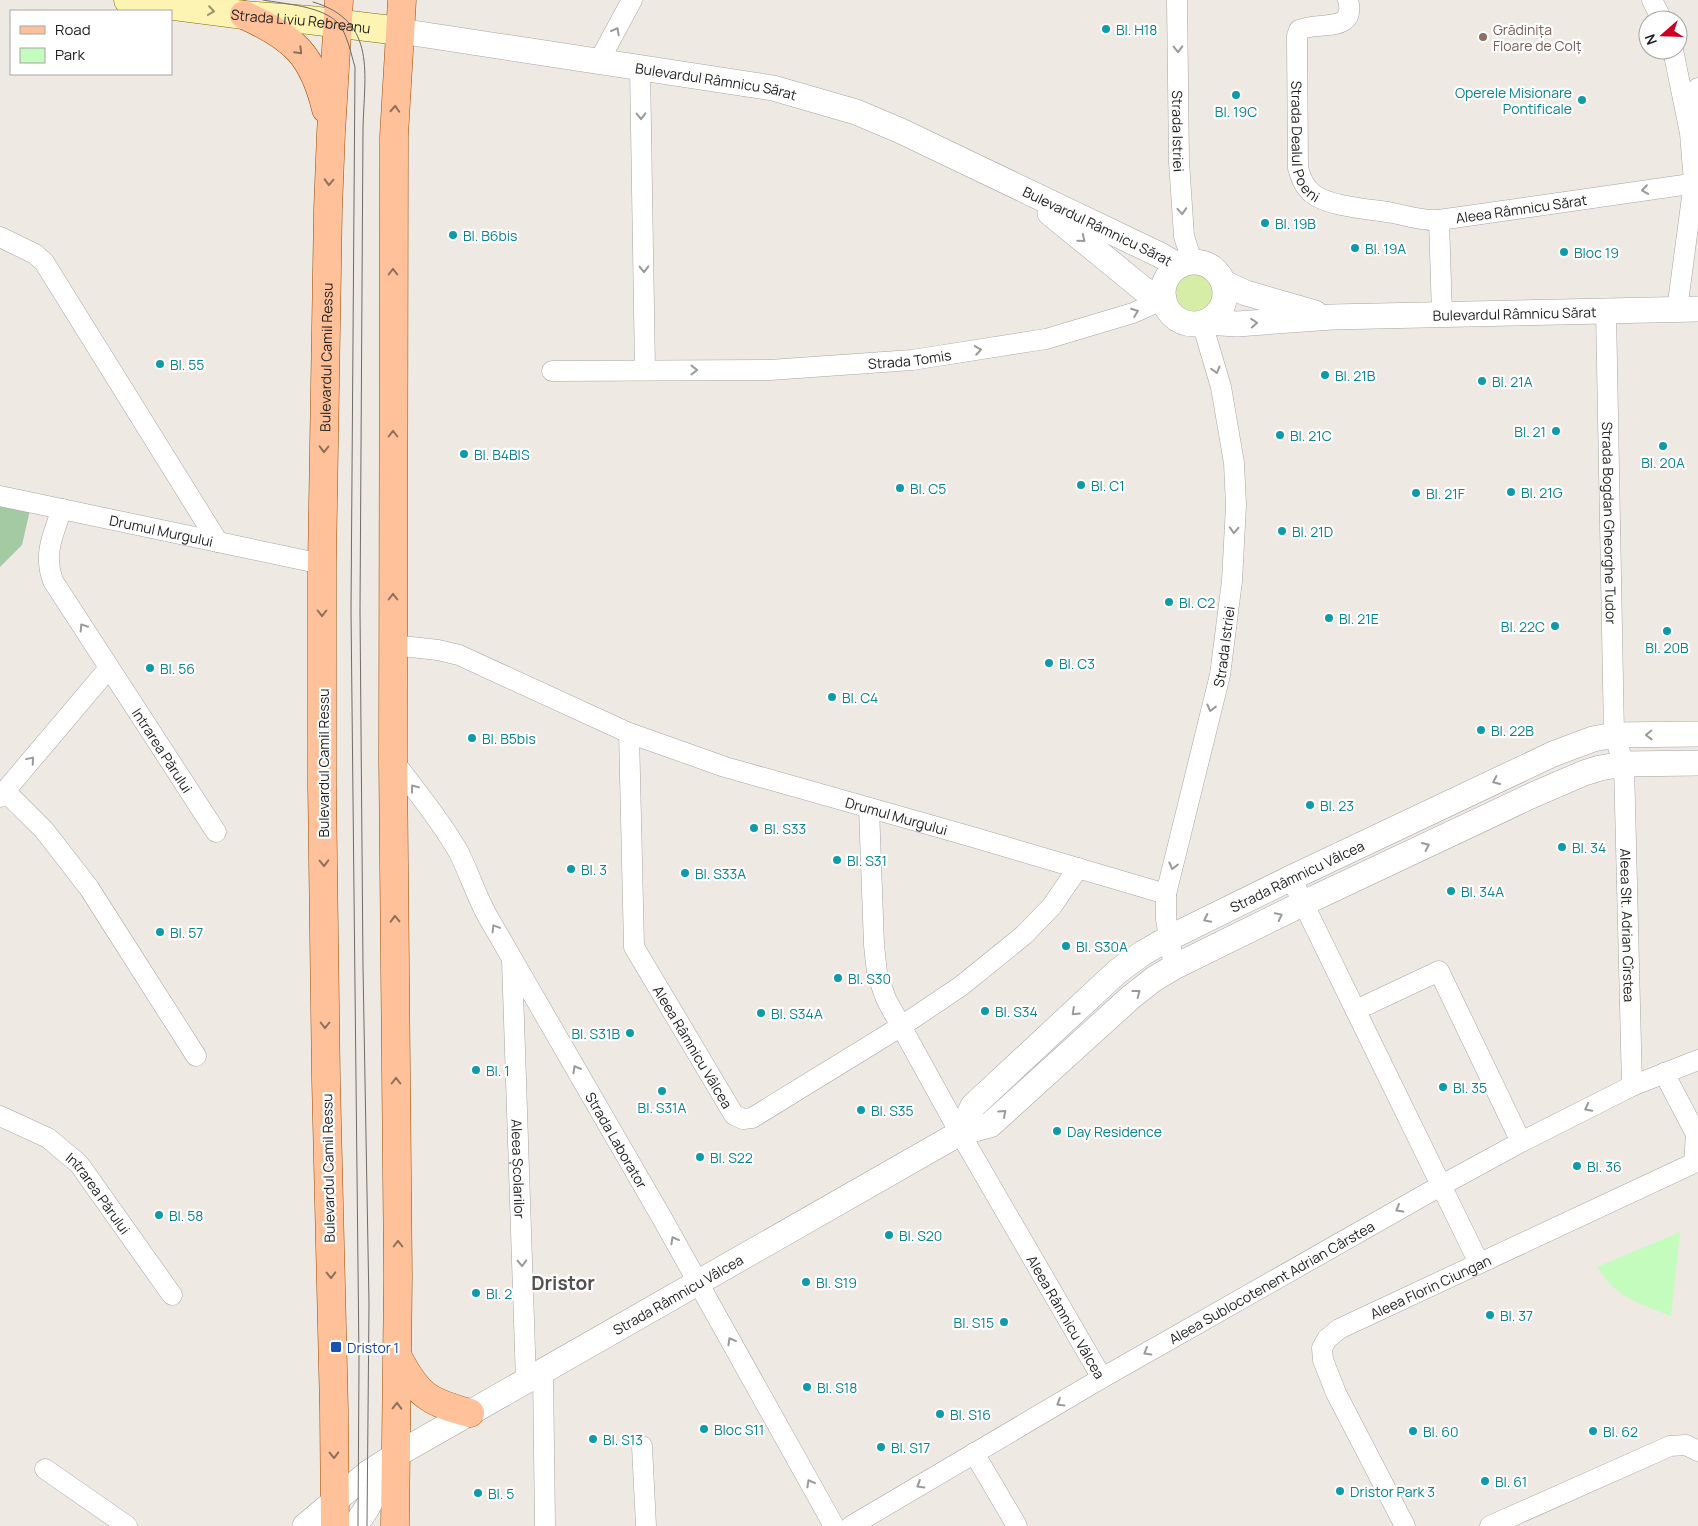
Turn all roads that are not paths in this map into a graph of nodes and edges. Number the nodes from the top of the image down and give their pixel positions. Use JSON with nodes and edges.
{"nodes":[{"id":1,"x":128,"y":0,"type":"edge"},
{"id":2,"x":402,"y":0,"type":"edge"},
{"id":3,"x":632,"y":0,"type":"edge"},
{"id":4,"x":1177,"y":0,"type":"edge"},
{"id":5,"x":1348,"y":0,"type":"edge"},
{"id":6,"x":337,"y":6,"type":"edge"},
{"id":7,"x":261,"y":11,"type":"edge"},
{"id":8,"x":400,"y":31,"type":"junction"},
{"id":9,"x":1675,"y":60,"type":"edge"},
{"id":10,"x":600,"y":61,"type":"junction"},
{"id":11,"x":640,"y":67,"type":"junction"},
{"id":12,"x":1698,"y":88,"type":"edge"},
{"id":13,"x":331,"y":133,"type":"junction"},
{"id":14,"x":1690,"y":133,"type":"junction"},
{"id":15,"x":1696,"y":183,"type":"edge"},
{"id":16,"x":1017,"y":187,"type":"junction"},
{"id":17,"x":1439,"y":220,"type":"junction"},
{"id":18,"x":0,"y":238,"type":"edge"},
{"id":19,"x":1185,"y":264,"type":"junction"},
{"id":20,"x":1224,"y":283,"type":"junction"},
{"id":21,"x":1164,"y":299,"type":"junction"},
{"id":22,"x":1688,"y":310,"type":"edge"},
{"id":23,"x":1606,"y":312,"type":"junction"},
{"id":24,"x":1442,"y":315,"type":"junction"},
{"id":25,"x":1332,"y":317,"type":"junction"},
{"id":26,"x":1203,"y":322,"type":"junction"},
{"id":27,"x":645,"y":370,"type":"junction"},
{"id":28,"x":552,"y":371,"type":"dead end"},
{"id":29,"x":0,"y":496,"type":"edge"},
{"id":30,"x":62,"y":509,"type":"junction"},
{"id":31,"x":218,"y":542,"type":"junction"},
{"id":32,"x":322,"y":564,"type":"junction"},
{"id":33,"x":393,"y":645,"type":"junction"},
{"id":34,"x":109,"y":668,"type":"junction"},
{"id":35,"x":629,"y":733,"type":"junction"},
{"id":36,"x":1698,"y":734,"type":"edge"},
{"id":37,"x":1614,"y":735,"type":"junction"},
{"id":38,"x":393,"y":760,"type":"junction"},
{"id":39,"x":1624,"y":764,"type":"junction"},
{"id":40,"x":1698,"y":764,"type":"edge"},
{"id":41,"x":3,"y":794,"type":"edge"},
{"id":42,"x":869,"y":808,"type":"junction"},
{"id":43,"x":216,"y":832,"type":"dead end"},
{"id":44,"x":1078,"y":868,"type":"junction"},
{"id":45,"x":1291,"y":878,"type":"junction"},
{"id":46,"x":1166,"y":894,"type":"junction"},
{"id":47,"x":1304,"y":903,"type":"junction"},
{"id":48,"x":1169,"y":938,"type":"junction"},
{"id":49,"x":511,"y":956,"type":"junction"},
{"id":50,"x":1174,"y":967,"type":"junction"},
{"id":51,"x":1356,"y":1010,"type":"junction"},
{"id":52,"x":900,"y":1027,"type":"junction"},
{"id":53,"x":196,"y":1056,"type":"dead end"},
{"id":54,"x":1698,"y":1060,"type":"edge"},
{"id":55,"x":1664,"y":1073,"type":"junction"},
{"id":56,"x":1632,"y":1086,"type":"junction"},
{"id":57,"x":0,"y":1116,"type":"edge"},
{"id":58,"x":960,"y":1132,"type":"junction"},
{"id":59,"x":1697,"y":1134,"type":"edge"},
{"id":60,"x":1521,"y":1142,"type":"junction"},
{"id":61,"x":1442,"y":1185,"type":"junction"},
{"id":62,"x":1479,"y":1263,"type":"junction"},
{"id":63,"x":698,"y":1283,"type":"junction"},
{"id":64,"x":172,"y":1295,"type":"dead end"},
{"id":65,"x":398,"y":1357,"type":"junction"},
{"id":66,"x":534,"y":1377,"type":"junction"},
{"id":67,"x":1102,"y":1378,"type":"junction"},
{"id":68,"x":470,"y":1413,"type":"junction"},
{"id":69,"x":642,"y":1446,"type":"dead end"},
{"id":70,"x":1698,"y":1451,"type":"edge"},
{"id":71,"x":974,"y":1454,"type":"junction"},
{"id":72,"x":396,"y":1455,"type":"junction"},
{"id":73,"x":46,"y":1468,"type":"dead end"},
{"id":74,"x":335,"y":1513,"type":"edge"},
{"id":75,"x":127,"y":1526,"type":"edge"},
{"id":76,"x":305,"y":1526,"type":"edge"},
{"id":77,"x":355,"y":1526,"type":"edge"},
{"id":78,"x":395,"y":1526,"type":"edge"},
{"id":79,"x":545,"y":1526,"type":"edge"},
{"id":80,"x":646,"y":1526,"type":"edge"},
{"id":81,"x":834,"y":1526,"type":"edge"},
{"id":82,"x":851,"y":1526,"type":"edge"},
{"id":83,"x":1017,"y":1526,"type":"edge"},
{"id":84,"x":1405,"y":1526,"type":"edge"},
{"id":85,"x":1490,"y":1526,"type":"edge"}],
"edges":[{"from":1,"to":7,"type":"main road","name":"Strada Liviu Rebreanu","one_way":true},
{"from":2,"to":8,"type":"main road"},
{"from":10,"to":3,"type":"street","one_way":true},
{"from":4,"to":19,"type":"street","name":"Strada Istriei","one_way":true},
{"from":5,"to":17,"type":"street","name":"Strada Dealul Poeni"},
{"from":6,"to":7,"type":"main road","name":"Strada Liviu Rebreanu"},
{"from":6,"to":8,"type":"main road","name":"Strada Liviu Rebreanu"},
{"from":6,"to":13,"type":"main road","name":"Bulevardul Camil Ressu"},
{"from":7,"to":13,"type":"main road","one_way":true},
{"from":8,"to":10,"type":"street","name":"Bulevardul Râmnicu Sărat"},
{"from":33,"to":8,"type":"main road","one_way":true},
{"from":9,"to":14,"type":"street"},
{"from":10,"to":11,"type":"street","name":"Bulevardul Râmnicu Sărat"},
{"from":11,"to":16,"type":"street","name":"Bulevardul Râmnicu Sărat"},
{"from":11,"to":27,"type":"street","one_way":true},
{"from":12,"to":14,"type":"street"},
{"from":13,"to":32,"type":"main road","name":"Bulevardul Camil Ressu","one_way":true},
{"from":14,"to":15,"type":"street"},
{"from":15,"to":17,"type":"street","name":"Aleea Râmnicu Sărat","one_way":true},
{"from":15,"to":22,"type":"street"},
{"from":16,"to":19,"type":"street","name":"Bulevardul Râmnicu Sărat"},
{"from":16,"to":21,"type":"street","name":"Bulevardul Râmnicu Sărat","one_way":true},
{"from":17,"to":24,"type":"street","name":"Aleea Râmnicu Sărat"},
{"from":18,"to":31,"type":"street"},
{"from":19,"to":20,"type":"street"},
{"from":19,"to":21,"type":"street"},
{"from":20,"to":25,"type":"street","name":"Bulevardul Râmnicu Sărat"},
{"from":20,"to":26,"type":"street"},
{"from":21,"to":26,"type":"street"},
{"from":27,"to":21,"type":"street","name":"Strada Tomis","one_way":true},
{"from":22,"to":23,"type":"street","name":"Bulevardul Râmnicu Sărat"},
{"from":23,"to":24,"type":"street","name":"Bulevardul Râmnicu Sărat"},
{"from":23,"to":37,"type":"street","name":"Strada Bogdan Gheorghe Tudor"},
{"from":24,"to":25,"type":"street","name":"Bulevardul Râmnicu Sărat"},
{"from":26,"to":25,"type":"street","name":"Bulevardul Râmnicu Sărat","one_way":true},
{"from":26,"to":46,"type":"street","name":"Strada Istriei","one_way":true},
{"from":27,"to":28,"type":"street","name":"Strada Tomis"},
{"from":29,"to":30,"type":"street","name":"Drumul Murgului"},
{"from":30,"to":31,"type":"street","name":"Drumul Murgului"},
{"from":34,"to":30,"type":"street","name":"Intrarea Părului","one_way":true},
{"from":31,"to":32,"type":"street","name":"Drumul Murgului"},
{"from":32,"to":74,"type":"main road","name":"Bulevardul Camil Ressu","one_way":true},
{"from":33,"to":35,"type":"street","name":"Drumul Murgului"},
{"from":33,"to":38,"type":"main road"},
{"from":41,"to":34,"type":"street","one_way":true},
{"from":34,"to":43,"type":"street","name":"Intrarea Părului"},
{"from":35,"to":42,"type":"street","name":"Drumul Murgului"},
{"from":35,"to":52,"type":"street","name":"Aleea Râmnicu Vâlcea"},
{"from":36,"to":37,"type":"street","name":"Strada Râmnicu Vâlcea","one_way":true},
{"from":37,"to":39,"type":"street","name":"Strada Bogdan Gheorghe Tudor"},
{"from":37,"to":45,"type":"street","name":"Strada Râmnicu Vâlcea","one_way":true},
{"from":49,"to":38,"type":"street","name":"Strada Laborator","one_way":true},
{"from":65,"to":38,"type":"main road","one_way":true},
{"from":39,"to":40,"type":"street","name":"Strada Râmnicu Vâlcea"},
{"from":47,"to":39,"type":"street","name":"Strada Râmnicu Vâlcea","one_way":true},
{"from":39,"to":56,"type":"street","name":"Aleea Slt. Adrian Cîrstea"},
{"from":41,"to":53,"type":"street"},
{"from":42,"to":44,"type":"street","name":"Drumul Murgului"},
{"from":42,"to":52,"type":"street","name":"Aleea Râmnicu Vâlcea"},
{"from":44,"to":46,"type":"street","name":"Drumul Murgului"},
{"from":44,"to":52,"type":"street"},
{"from":45,"to":47,"type":"street"},
{"from":45,"to":48,"type":"street","name":"Strada Râmnicu Vâlcea","one_way":true},
{"from":46,"to":48,"type":"street","name":"Strada Istriei"},
{"from":50,"to":47,"type":"street","name":"Strada Râmnicu Vâlcea","one_way":true},
{"from":47,"to":51,"type":"street"},
{"from":48,"to":50,"type":"street","name":"Strada Istriei"},
{"from":48,"to":58,"type":"street","name":"Strada Râmnicu Vâlcea","one_way":true},
{"from":63,"to":49,"type":"street","name":"Strada Laborator","one_way":true},
{"from":49,"to":66,"type":"street","name":"Aleea Școlarilor","one_way":true},
{"from":58,"to":50,"type":"street","name":"Strada Râmnicu Vâlcea","one_way":true},
{"from":51,"to":60,"type":"street"},
{"from":51,"to":61,"type":"street"},
{"from":52,"to":58,"type":"street","name":"Aleea Râmnicu Vâlcea"},
{"from":54,"to":55,"type":"street","name":"Aleea Sublocotenent Adrian Cârstea"},
{"from":55,"to":56,"type":"street","name":"Aleea Sublocotenent Adrian Cârstea"},
{"from":55,"to":59,"type":"street"},
{"from":56,"to":60,"type":"street","name":"Aleea Sublocotenent Adrian Cârstea","one_way":true},
{"from":57,"to":64,"type":"street","name":"Intrarea Părului"},
{"from":58,"to":63,"type":"street","name":"Strada Râmnicu Vâlcea"},
{"from":58,"to":67,"type":"street","name":"Aleea Râmnicu Vâlcea"},
{"from":59,"to":62,"type":"street","name":"Aleea Florin Ciungan"},
{"from":60,"to":61,"type":"street","name":"Aleea Sublocotenent Adrian Cârstea"},
{"from":61,"to":62,"type":"street"},
{"from":61,"to":67,"type":"street","name":"Aleea Sublocotenent Adrian Cârstea","one_way":true},
{"from":62,"to":84,"type":"street","name":"Aleea Florin Ciungan"},
{"from":63,"to":66,"type":"street","name":"Strada Râmnicu Vâlcea"},
{"from":81,"to":63,"type":"street","name":"Strada Laborator","one_way":true},
{"from":65,"to":68,"type":"main road"},
{"from":72,"to":65,"type":"main road","one_way":true},
{"from":66,"to":68,"type":"street","name":"Strada Râmnicu Vâlcea"},
{"from":66,"to":79,"type":"street","name":"Aleea Școlarilor"},
{"from":67,"to":71,"type":"street","name":"Aleea Râmnicu Vâlcea","one_way":true},
{"from":68,"to":72,"type":"street","name":"Strada Râmnicu Vâlcea"},
{"from":69,"to":80,"type":"street"},
{"from":70,"to":85,"type":"street"},
{"from":71,"to":82,"type":"street","name":"Aleea Râmnicu Vâlcea","one_way":true},
{"from":71,"to":83,"type":"street"},
{"from":72,"to":74,"type":"street","name":"Strada Râmnicu Vâlcea"},
{"from":72,"to":77,"type":"street"},
{"from":72,"to":78,"type":"main road"},
{"from":73,"to":75,"type":"street"},
{"from":74,"to":76,"type":"street","name":"Strada Râmnicu Vâlcea"}]}
